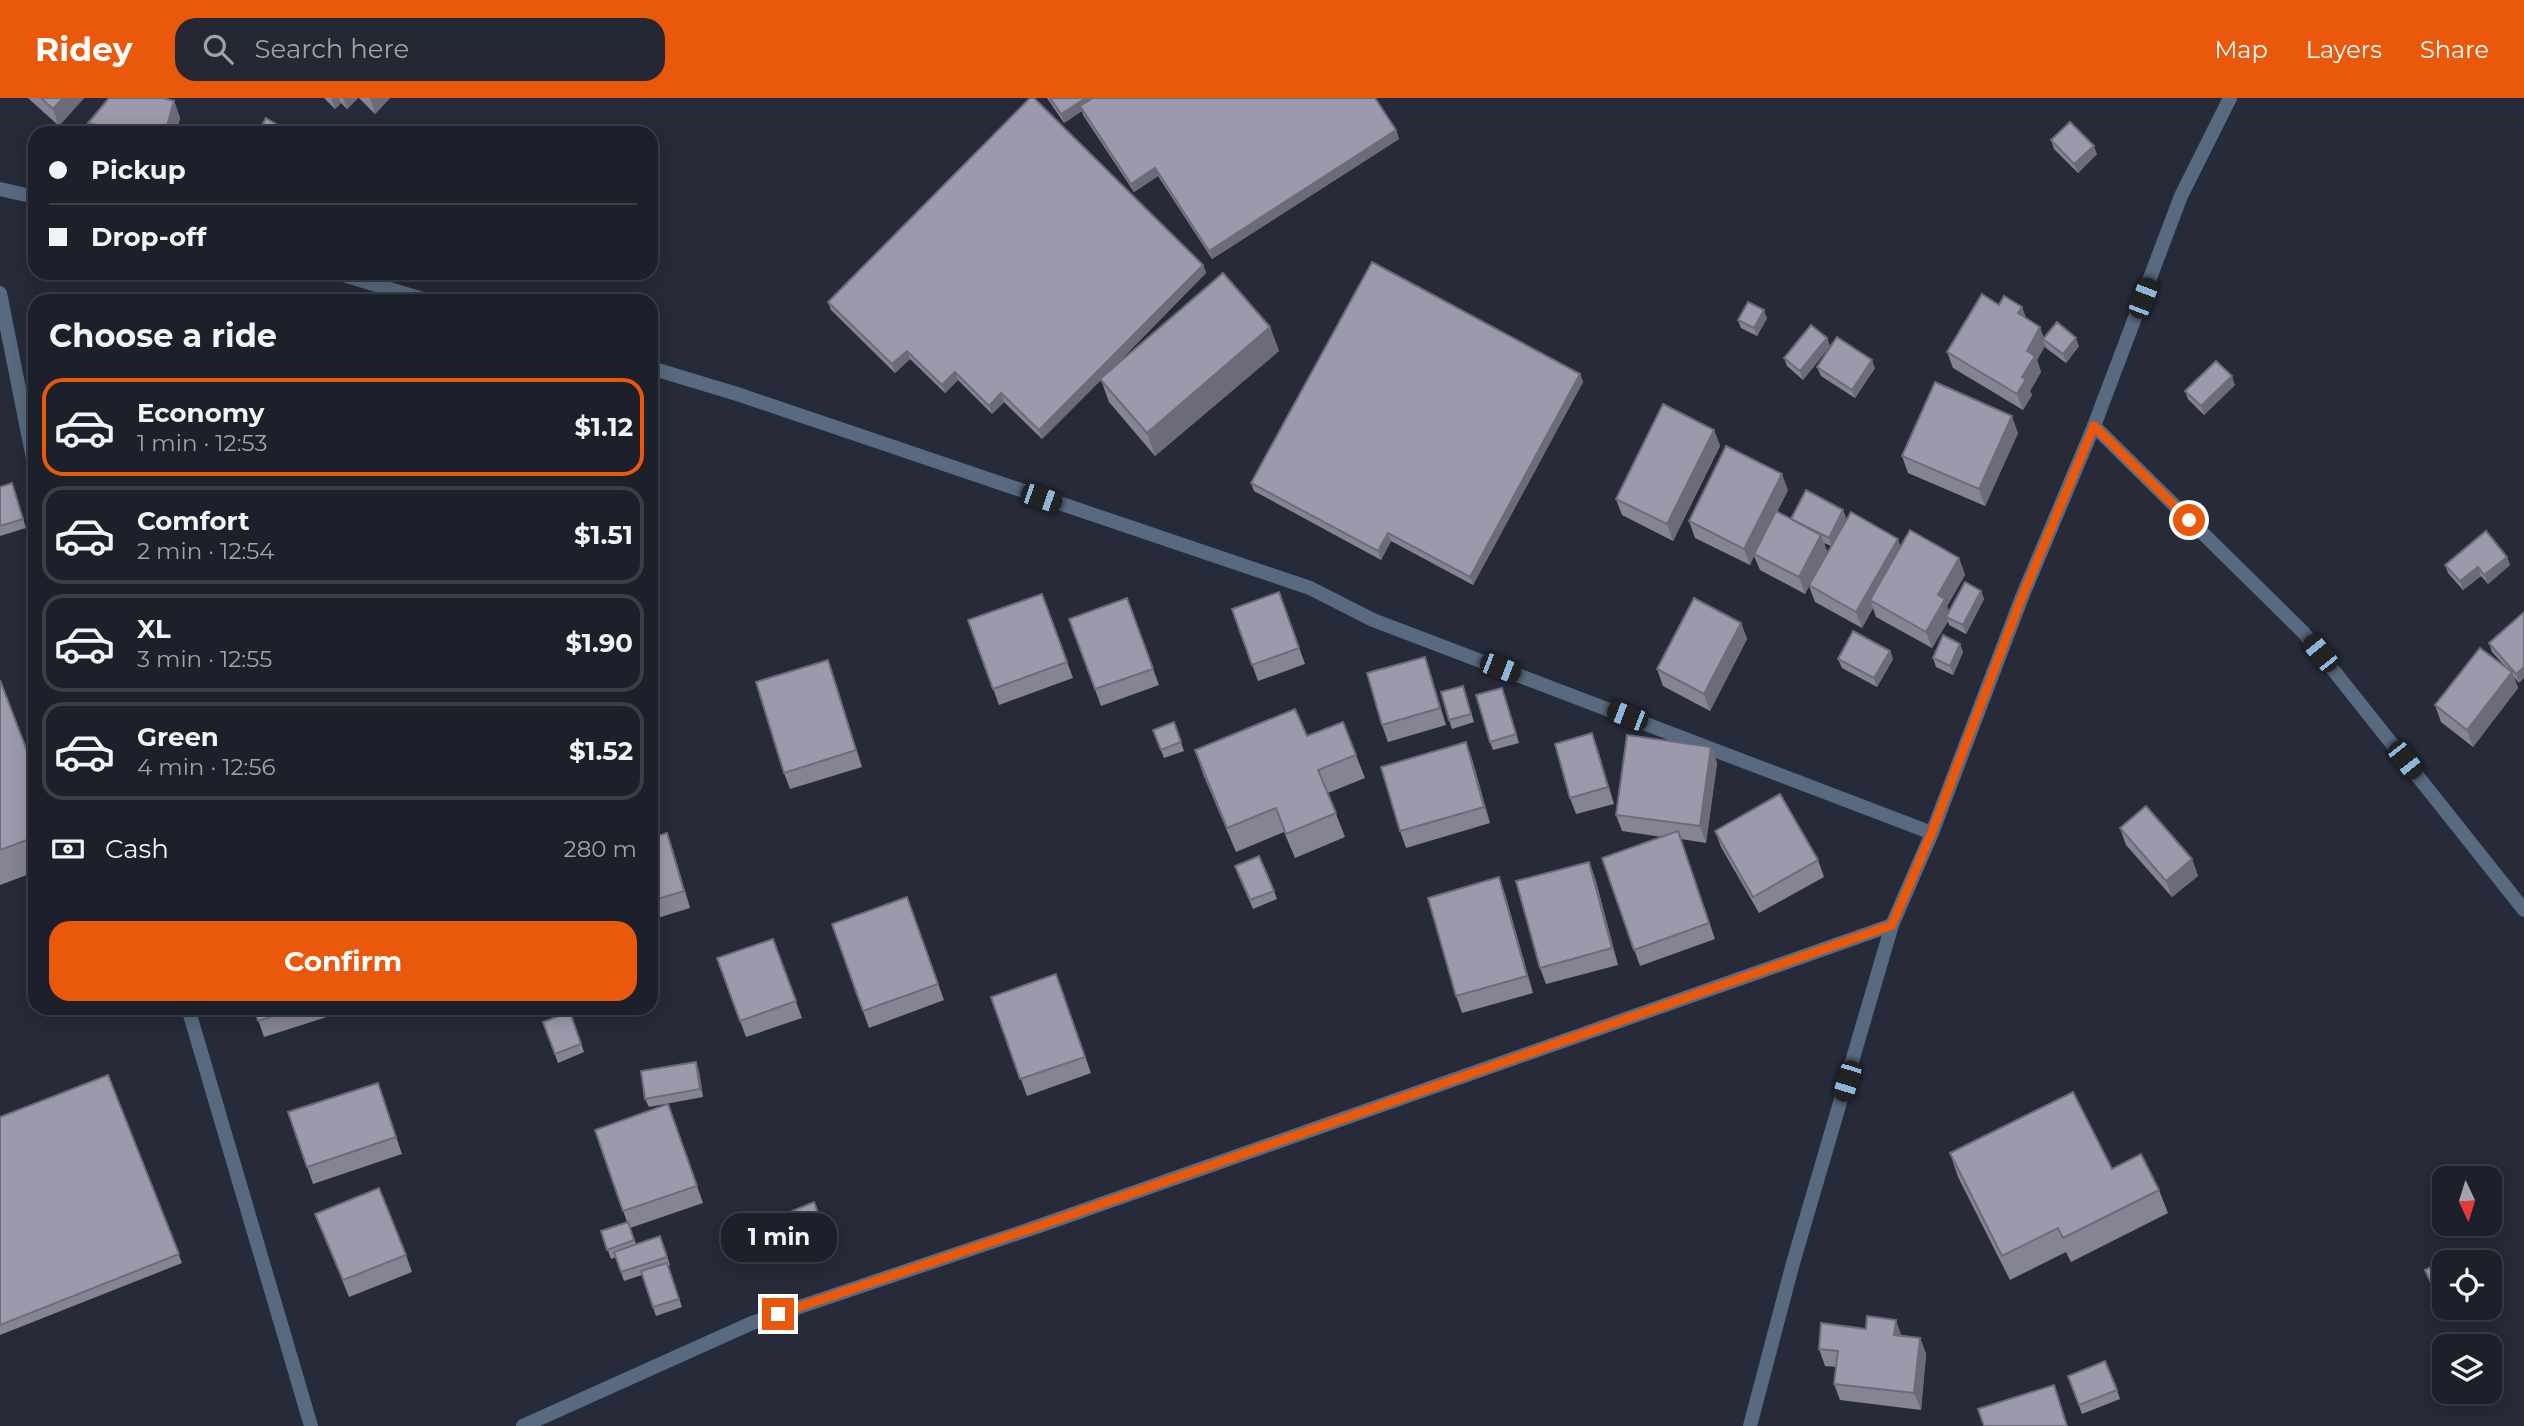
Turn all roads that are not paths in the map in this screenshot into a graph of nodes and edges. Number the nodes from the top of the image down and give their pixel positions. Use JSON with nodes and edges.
{"nodes":[{"id":1,"x":2230,"y":98,"type":"edge"},
{"id":2,"x":0,"y":189,"type":"edge"},
{"id":3,"x":28,"y":195,"type":"edge"},
{"id":4,"x":360,"y":280,"type":"edge"},
{"id":5,"x":0,"y":293,"type":"edge"},
{"id":6,"x":406,"y":294,"type":"edge"},
{"id":7,"x":658,"y":370,"type":"edge"},
{"id":8,"x":2094,"y":426,"type":"junction"},
{"id":9,"x":28,"y":434,"type":"edge"},
{"id":10,"x":1932,"y":832,"type":"junction"},
{"id":11,"x":2524,"y":909,"type":"edge"},
{"id":12,"x":1892,"y":925,"type":"junction"},
{"id":13,"x":190,"y":1015,"type":"edge"},
{"id":14,"x":311,"y":1426,"type":"edge"},
{"id":15,"x":523,"y":1426,"type":"edge"},
{"id":16,"x":1750,"y":1426,"type":"edge"}],
"edges":[{"from":1,"to":8,"type":"street"},
{"from":2,"to":3,"type":"street"},
{"from":4,"to":6,"type":"street"},
{"from":5,"to":9,"type":"street"},
{"from":7,"to":10,"type":"street"},
{"from":8,"to":10,"type":"street"},
{"from":8,"to":11,"type":"street"},
{"from":10,"to":12,"type":"street"},
{"from":12,"to":15,"type":"street"},
{"from":12,"to":16,"type":"street"},
{"from":13,"to":14,"type":"street"}]}
